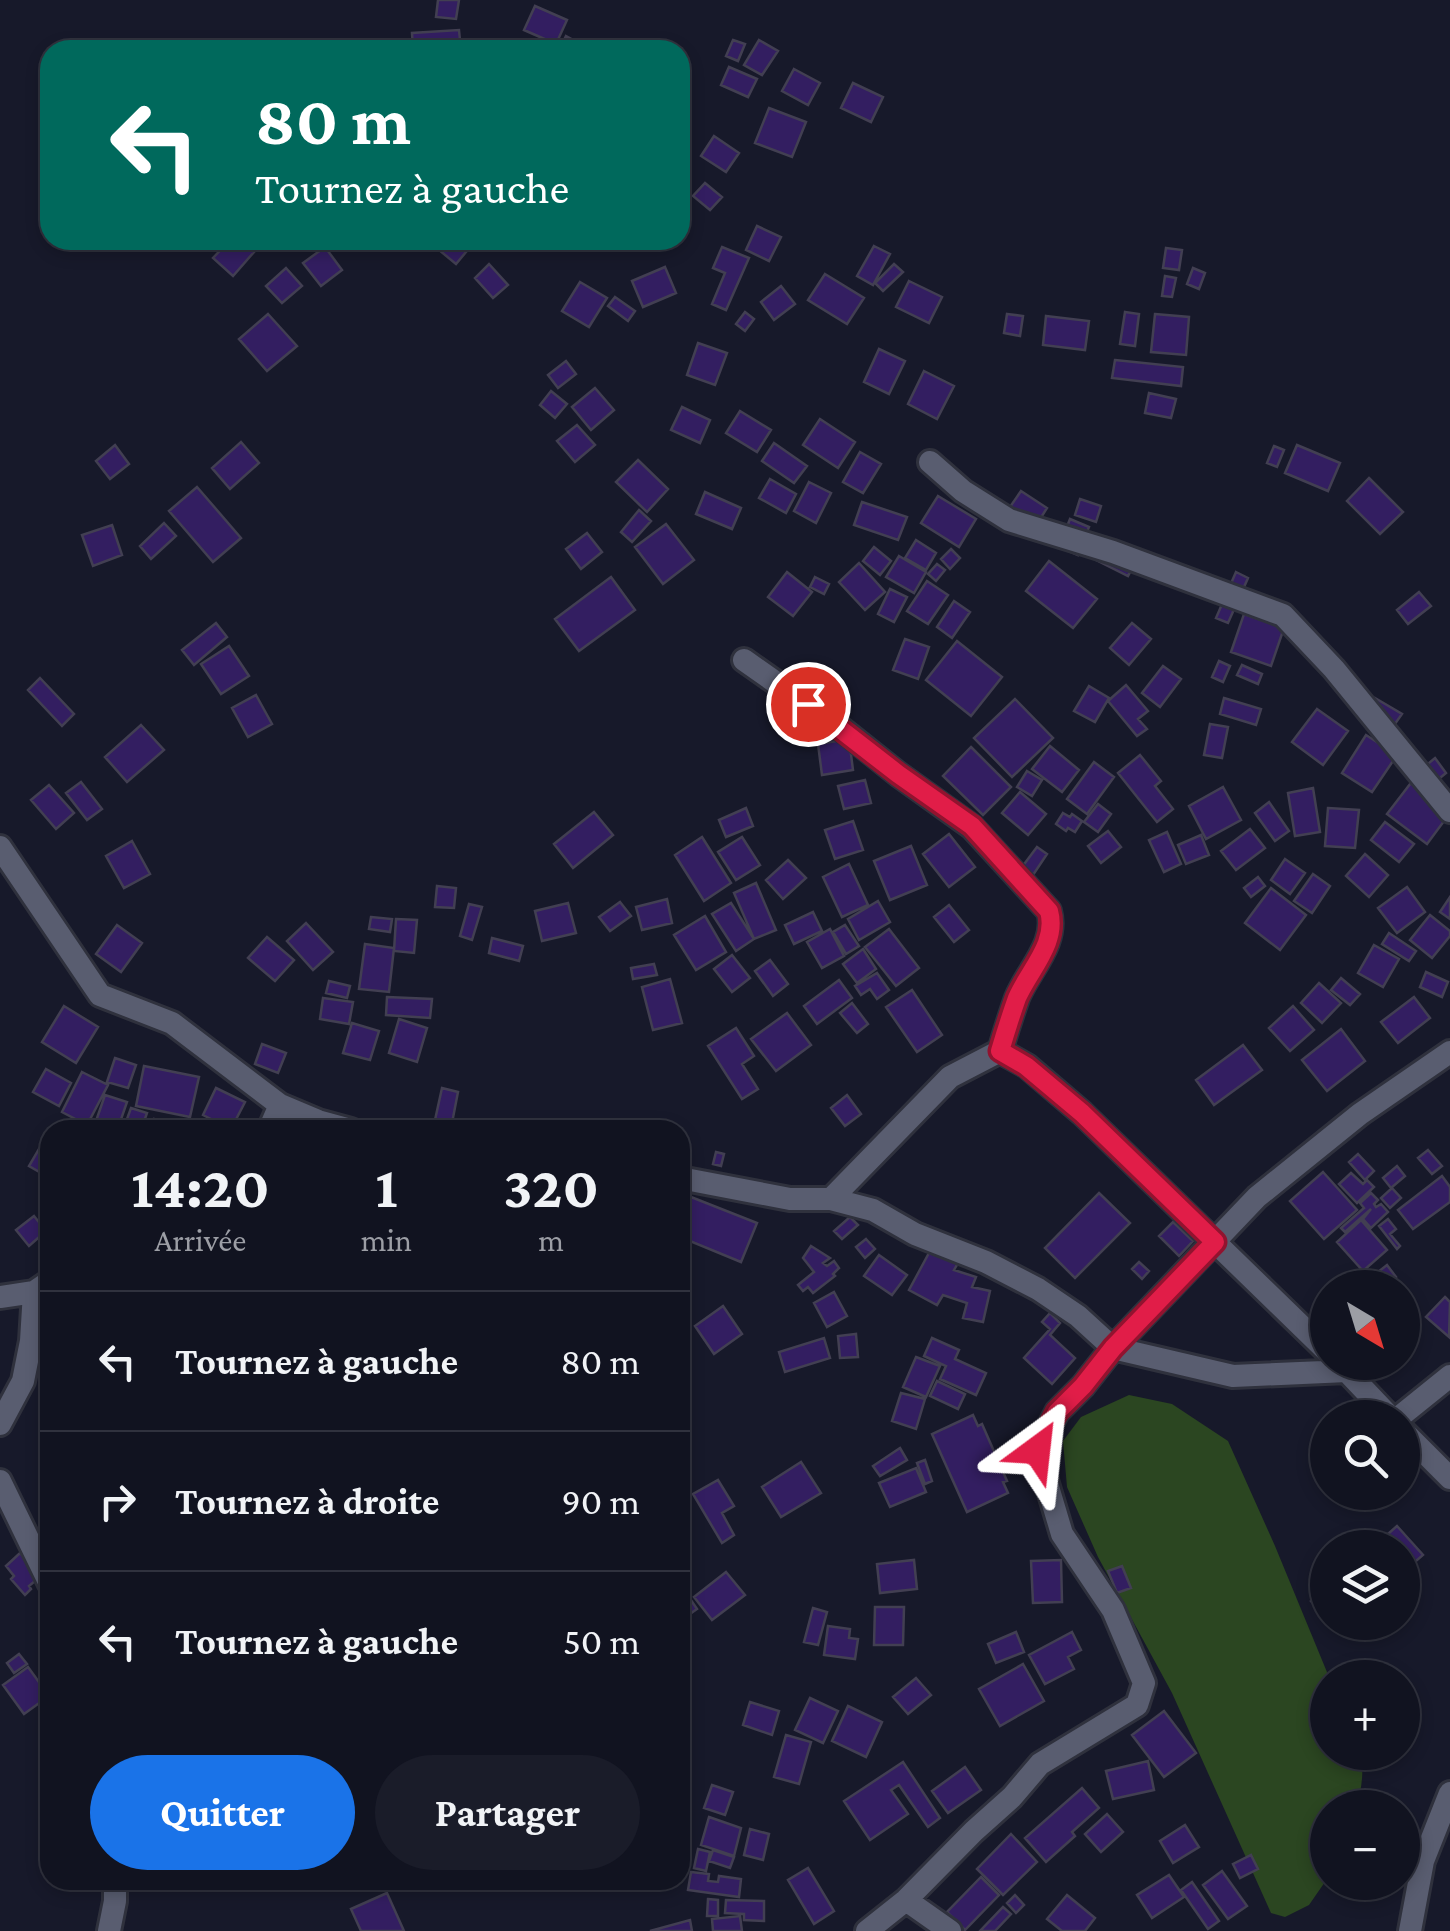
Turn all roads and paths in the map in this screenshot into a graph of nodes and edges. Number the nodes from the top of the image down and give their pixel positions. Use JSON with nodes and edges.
{"nodes":[{"id":1,"x":930,"y":462,"type":"dead end"},
{"id":2,"x":744,"y":660,"type":"dead end"},
{"id":3,"x":1450,"y":811,"type":"edge"},
{"id":4,"x":0,"y":847,"type":"edge"},
{"id":5,"x":1000,"y":1051,"type":"junction"},
{"id":6,"x":1450,"y":1052,"type":"edge"},
{"id":7,"x":280,"y":1105,"type":"junction"},
{"id":8,"x":274,"y":1120,"type":"edge"},
{"id":9,"x":314,"y":1120,"type":"edge"},
{"id":10,"x":690,"y":1180,"type":"edge"},
{"id":11,"x":831,"y":1198,"type":"junction"},
{"id":12,"x":1215,"y":1242,"type":"junction"},
{"id":13,"x":40,"y":1287,"type":"edge"},
{"id":14,"x":40,"y":1296,"type":"edge"},
{"id":15,"x":0,"y":1297,"type":"edge"},
{"id":16,"x":1310,"y":1334,"type":"edge"},
{"id":17,"x":1113,"y":1348,"type":"junction"},
{"id":18,"x":1310,"y":1370,"type":"edge"},
{"id":19,"x":1450,"y":1376,"type":"edge"},
{"id":20,"x":1355,"y":1380,"type":"edge"},
{"id":21,"x":1376,"y":1400,"type":"edge"},
{"id":22,"x":1418,"y":1400,"type":"edge"},
{"id":23,"x":0,"y":1424,"type":"edge"},
{"id":24,"x":1420,"y":1448,"type":"edge"},
{"id":25,"x":1450,"y":1478,"type":"edge"},
{"id":26,"x":0,"y":1482,"type":"edge"},
{"id":27,"x":40,"y":1564,"type":"edge"},
{"id":28,"x":1450,"y":1793,"type":"edge"},
{"id":29,"x":115,"y":1890,"type":"edge"},
{"id":30,"x":915,"y":1914,"type":"edge"},
{"id":31,"x":108,"y":1931,"type":"edge"},
{"id":32,"x":866,"y":1931,"type":"edge"},
{"id":33,"x":950,"y":1931,"type":"edge"},
{"id":34,"x":1410,"y":1931,"type":"edge"}],
"edges":[{"from":1,"to":3,"type":"street"},
{"from":2,"to":5,"type":"street"},
{"from":4,"to":7,"type":"street"},
{"from":5,"to":11,"type":"street"},
{"from":5,"to":12,"type":"street"},
{"from":6,"to":12,"type":"street"},
{"from":7,"to":8,"type":"street"},
{"from":7,"to":9,"type":"street"},
{"from":10,"to":11,"type":"street"},
{"from":11,"to":17,"type":"street"},
{"from":12,"to":16,"type":"street"},
{"from":12,"to":17,"type":"street"},
{"from":13,"to":15,"type":"street"},
{"from":14,"to":23,"type":"street"},
{"from":17,"to":18,"type":"street"},
{"from":17,"to":30,"type":"street"},
{"from":19,"to":22,"type":"street"},
{"from":20,"to":21,"type":"street"},
{"from":24,"to":25,"type":"street"},
{"from":26,"to":27,"type":"street"},
{"from":28,"to":34,"type":"street"},
{"from":29,"to":31,"type":"street"},
{"from":30,"to":32,"type":"street"},
{"from":30,"to":33,"type":"street"}]}
